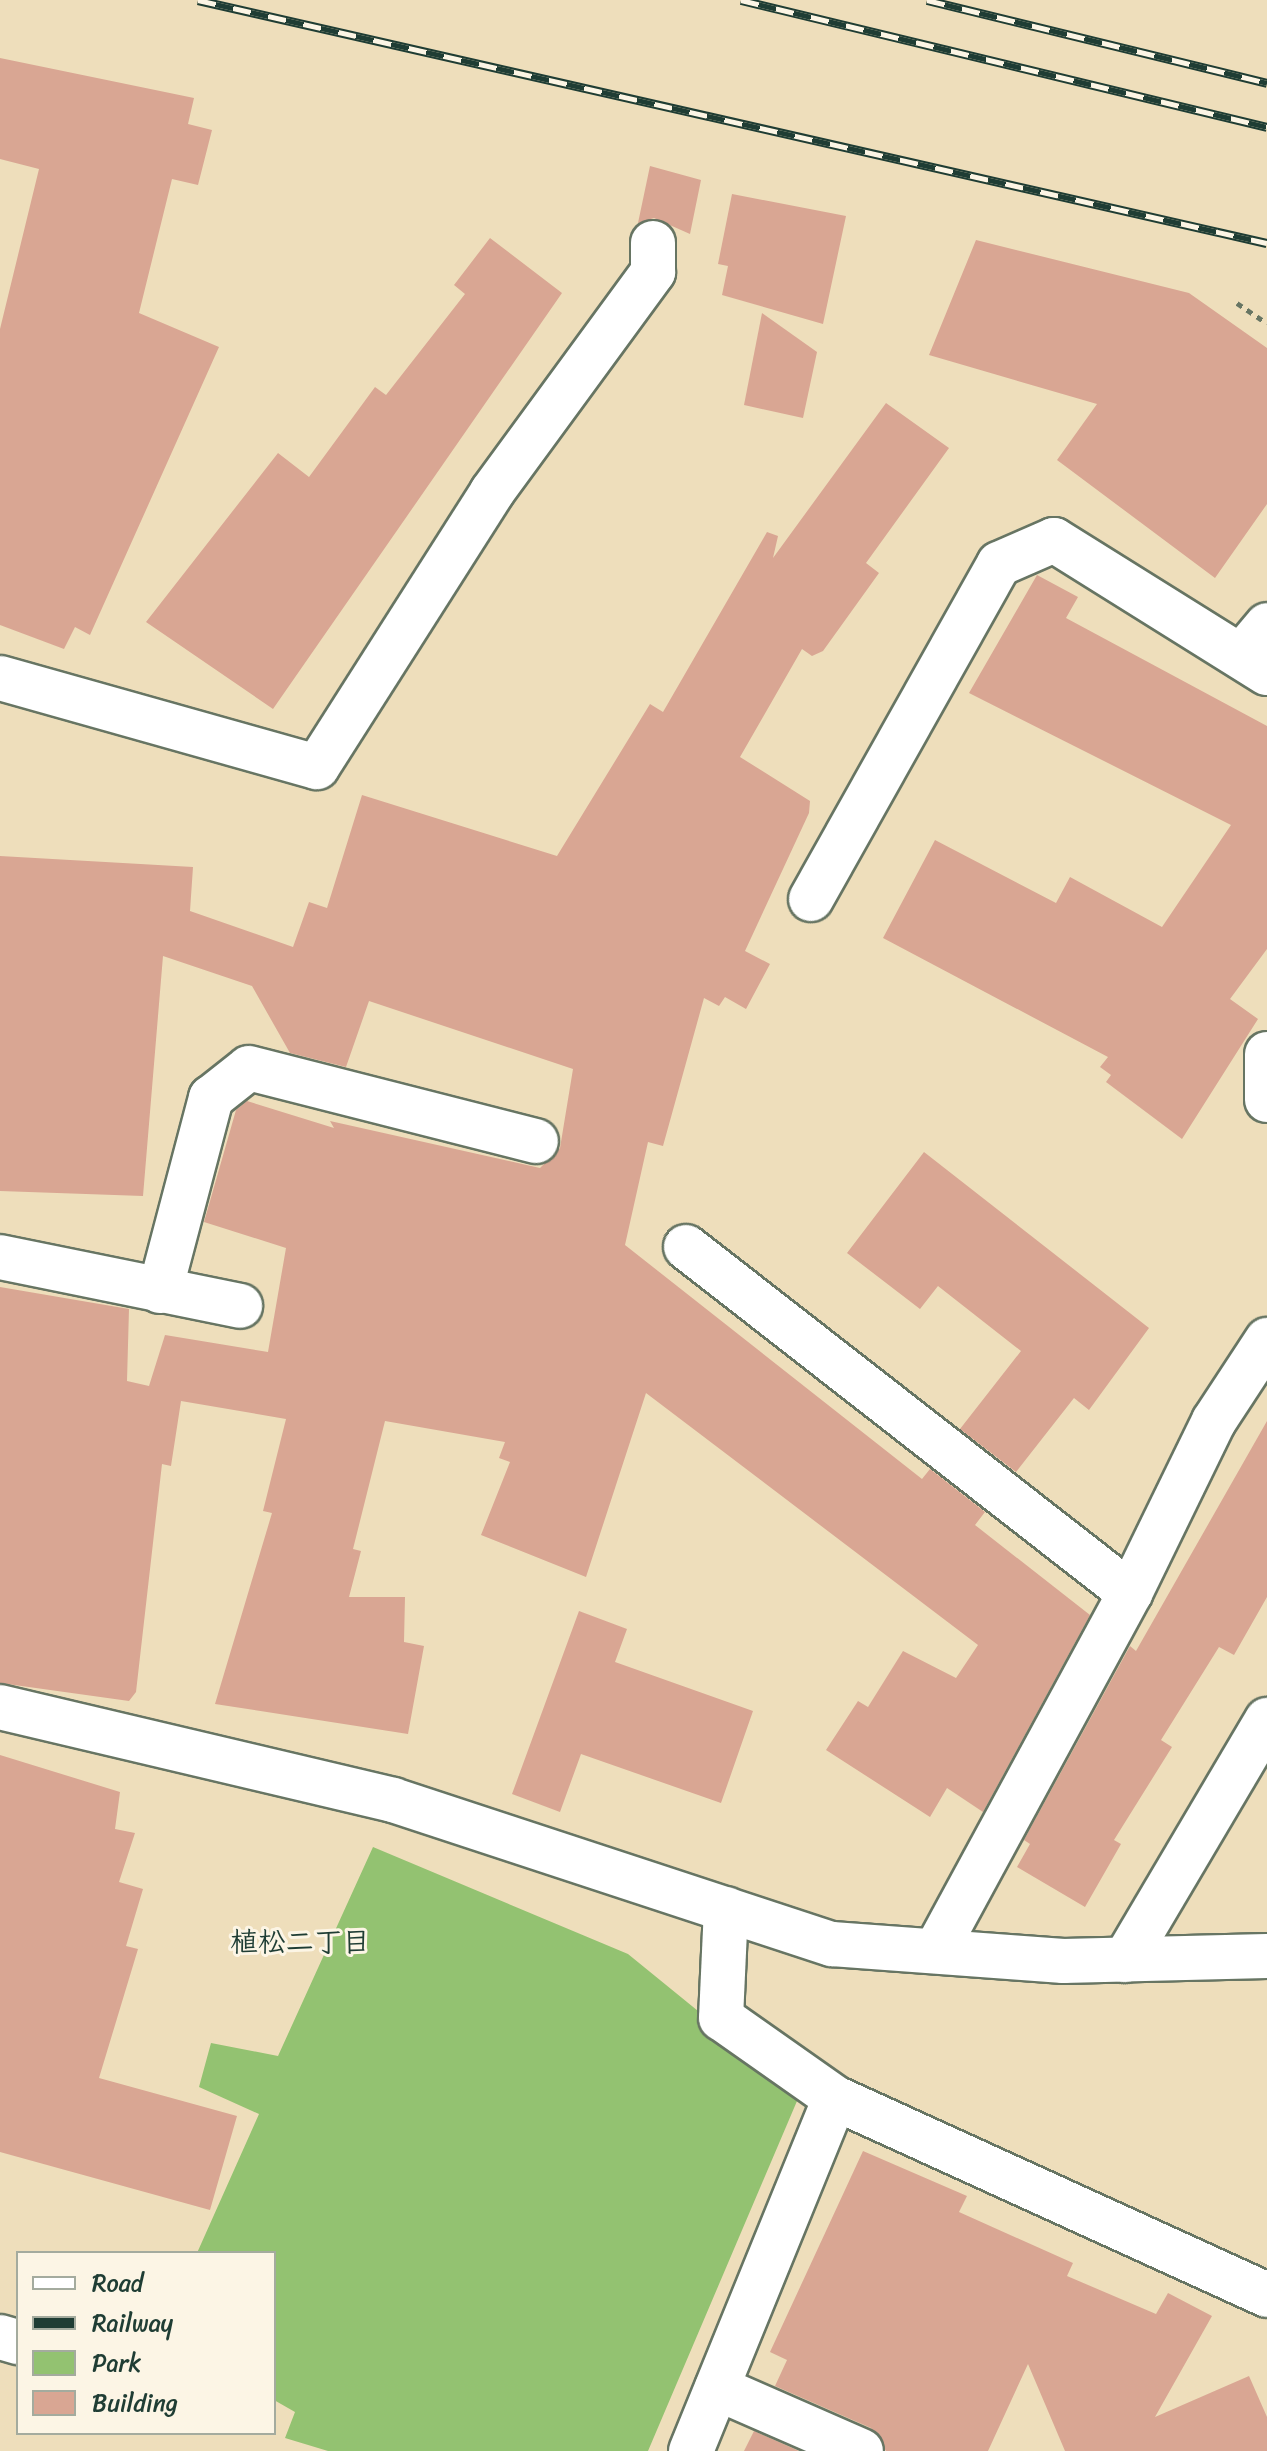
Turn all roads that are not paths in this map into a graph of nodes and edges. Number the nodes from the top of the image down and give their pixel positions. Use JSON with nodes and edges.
{"nodes":[{"id":1,"x":653,"y":243,"type":"dead end"},
{"id":2,"x":1259,"y":651,"type":"edge"},
{"id":3,"x":0,"y":678,"type":"edge"},
{"id":4,"x":811,"y":899,"type":"dead end"},
{"id":5,"x":1267,"y":1054,"type":"edge"},
{"id":6,"x":1267,"y":1100,"type":"edge"},
{"id":7,"x":536,"y":1141,"type":"dead end"},
{"id":8,"x":686,"y":1247,"type":"dead end"},
{"id":9,"x":0,"y":1257,"type":"edge"},
{"id":10,"x":160,"y":1291,"type":"junction"},
{"id":11,"x":240,"y":1306,"type":"dead end"},
{"id":12,"x":1267,"y":1340,"type":"edge"},
{"id":13,"x":1130,"y":1593,"type":"junction"},
{"id":14,"x":0,"y":1707,"type":"edge"},
{"id":15,"x":1267,"y":1720,"type":"edge"},
{"id":16,"x":726,"y":1909,"type":"junction"},
{"id":17,"x":936,"y":1951,"type":"junction"},
{"id":18,"x":1267,"y":1956,"type":"edge"},
{"id":19,"x":1125,"y":1960,"type":"junction"},
{"id":20,"x":835,"y":2098,"type":"junction"},
{"id":21,"x":1267,"y":2295,"type":"edge"},
{"id":22,"x":717,"y":2388,"type":"junction"},
{"id":23,"x":691,"y":2451,"type":"edge"},
{"id":24,"x":861,"y":2451,"type":"edge"}],
"edges":[{"from":1,"to":3,"type":"street"},
{"from":2,"to":4,"type":"street"},
{"from":5,"to":6,"type":"street"},
{"from":7,"to":10,"type":"street"},
{"from":8,"to":13,"type":"street"},
{"from":9,"to":10,"type":"street"},
{"from":10,"to":11,"type":"street"},
{"from":12,"to":13,"type":"street"},
{"from":13,"to":17,"type":"street"},
{"from":14,"to":16,"type":"street"},
{"from":15,"to":19,"type":"street"},
{"from":16,"to":17,"type":"street"},
{"from":16,"to":20,"type":"street"},
{"from":17,"to":19,"type":"street"},
{"from":18,"to":19,"type":"street"},
{"from":20,"to":21,"type":"street"},
{"from":20,"to":22,"type":"street"},
{"from":22,"to":23,"type":"street"},
{"from":22,"to":24,"type":"street"}]}
